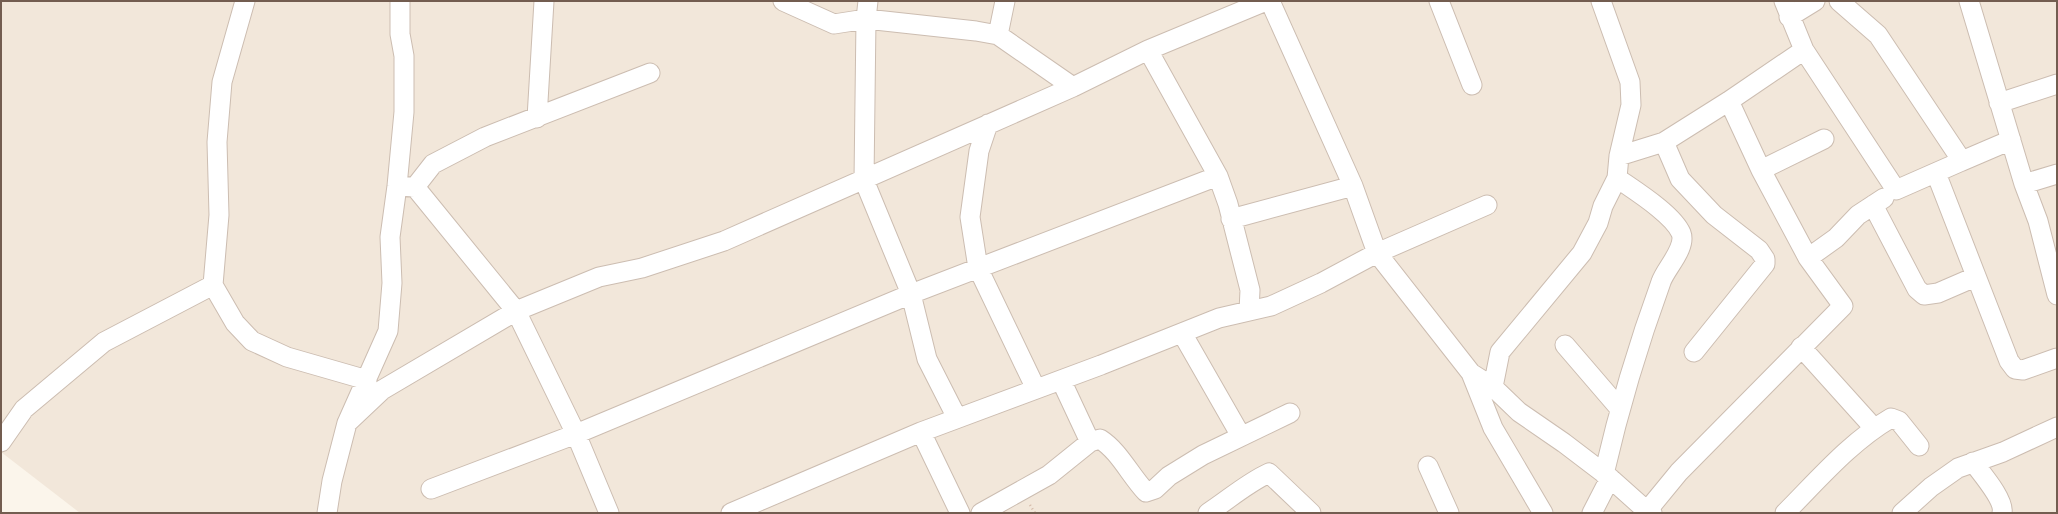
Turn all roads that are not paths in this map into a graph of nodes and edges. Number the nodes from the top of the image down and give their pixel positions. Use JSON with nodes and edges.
{"nodes":[{"id":1,"x":245,"y":1,"type":"edge"},
{"id":2,"x":400,"y":1,"type":"edge"},
{"id":3,"x":544,"y":1,"type":"edge"},
{"id":4,"x":783,"y":1,"type":"edge"},
{"id":5,"x":1005,"y":1,"type":"edge"},
{"id":6,"x":1266,"y":1,"type":"edge"},
{"id":7,"x":1270,"y":1,"type":"edge"},
{"id":8,"x":1439,"y":1,"type":"edge"},
{"id":9,"x":1601,"y":1,"type":"edge"},
{"id":10,"x":1814,"y":1,"type":"edge"},
{"id":11,"x":1839,"y":1,"type":"edge"},
{"id":12,"x":1969,"y":1,"type":"edge"},
{"id":13,"x":1787,"y":9,"type":"edge"},
{"id":14,"x":867,"y":10,"type":"edge"},
{"id":15,"x":998,"y":35,"type":"junction"},
{"id":16,"x":1148,"y":50,"type":"junction"},
{"id":17,"x":1804,"y":50,"type":"junction"},
{"id":18,"x":650,"y":73,"type":"dead end"},
{"id":19,"x":2057,"y":84,"type":"edge"},
{"id":20,"x":1472,"y":85,"type":"dead end"},
{"id":21,"x":1073,"y":87,"type":"junction"},
{"id":22,"x":1729,"y":101,"type":"junction"},
{"id":23,"x":2000,"y":104,"type":"junction"},
{"id":24,"x":537,"y":118,"type":"junction"},
{"id":25,"x":988,"y":124,"type":"junction"},
{"id":26,"x":1824,"y":139,"type":"dead end"},
{"id":27,"x":2011,"y":140,"type":"junction"},
{"id":28,"x":1664,"y":142,"type":"junction"},
{"id":29,"x":1619,"y":156,"type":"junction"},
{"id":30,"x":1962,"y":161,"type":"junction"},
{"id":31,"x":1761,"y":170,"type":"junction"},
{"id":32,"x":1936,"y":172,"type":"junction"},
{"id":33,"x":2057,"y":174,"type":"edge"},
{"id":34,"x":1218,"y":176,"type":"junction"},
{"id":35,"x":1616,"y":178,"type":"junction"},
{"id":36,"x":864,"y":180,"type":"junction"},
{"id":37,"x":2024,"y":184,"type":"junction"},
{"id":38,"x":1353,"y":186,"type":"junction"},
{"id":39,"x":406,"y":187,"type":"junction"},
{"id":40,"x":1896,"y":190,"type":"junction"},
{"id":41,"x":1487,"y":205,"type":"dead end"},
{"id":42,"x":1873,"y":205,"type":"junction"},
{"id":43,"x":1232,"y":219,"type":"junction"},
{"id":44,"x":1377,"y":253,"type":"junction"},
{"id":45,"x":1808,"y":258,"type":"junction"},
{"id":46,"x":978,"y":268,"type":"junction"},
{"id":47,"x":1976,"y":277,"type":"junction"},
{"id":48,"x":214,"y":285,"type":"junction"},
{"id":49,"x":910,"y":294,"type":"junction"},
{"id":50,"x":2057,"y":295,"type":"edge"},
{"id":51,"x":516,"y":311,"type":"junction"},
{"id":52,"x":1249,"y":312,"type":"junction"},
{"id":53,"x":1182,"y":333,"type":"junction"},
{"id":54,"x":1565,"y":345,"type":"dead end"},
{"id":55,"x":1801,"y":347,"type":"junction"},
{"id":56,"x":1694,"y":352,"type":"dead end"},
{"id":57,"x":2057,"y":358,"type":"edge"},
{"id":58,"x":1471,"y":373,"type":"junction"},
{"id":59,"x":367,"y":380,"type":"junction"},
{"id":60,"x":1061,"y":380,"type":"junction"},
{"id":61,"x":1493,"y":387,"type":"junction"},
{"id":62,"x":1036,"y":389,"type":"junction"},
{"id":63,"x":1620,"y":409,"type":"junction"},
{"id":64,"x":1290,"y":413,"type":"dead end"},
{"id":65,"x":957,"y":418,"type":"junction"},
{"id":66,"x":347,"y":423,"type":"junction"},
{"id":67,"x":2057,"y":427,"type":"edge"},
{"id":68,"x":1874,"y":428,"type":"junction"},
{"id":69,"x":921,"y":432,"type":"junction"},
{"id":70,"x":576,"y":434,"type":"junction"},
{"id":71,"x":1241,"y":436,"type":"junction"},
{"id":72,"x":1,"y":442,"type":"edge"},
{"id":73,"x":1090,"y":442,"type":"junction"},
{"id":74,"x":1919,"y":446,"type":"dead end"},
{"id":75,"x":1973,"y":462,"type":"junction"},
{"id":76,"x":1428,"y":466,"type":"dead end"},
{"id":77,"x":1607,"y":476,"type":"junction"},
{"id":78,"x":431,"y":489,"type":"dead end"},
{"id":79,"x":1649,"y":512,"type":"edge"},
{"id":80,"x":326,"y":513,"type":"edge"},
{"id":81,"x":609,"y":513,"type":"edge"},
{"id":82,"x":731,"y":513,"type":"edge"},
{"id":83,"x":960,"y":513,"type":"edge"},
{"id":84,"x":982,"y":513,"type":"edge"},
{"id":85,"x":1208,"y":513,"type":"edge"},
{"id":86,"x":1311,"y":513,"type":"edge"},
{"id":87,"x":1449,"y":513,"type":"edge"},
{"id":88,"x":1542,"y":513,"type":"edge"},
{"id":89,"x":1592,"y":513,"type":"edge"},
{"id":90,"x":1785,"y":513,"type":"edge"},
{"id":91,"x":1902,"y":513,"type":"edge"},
{"id":92,"x":2002,"y":513,"type":"edge"}],
"edges":[{"from":1,"to":48,"type":"street"},
{"from":2,"to":39,"type":"street"},
{"from":3,"to":24,"type":"street"},
{"from":4,"to":14,"type":"street"},
{"from":5,"to":15,"type":"street"},
{"from":6,"to":16,"type":"street"},
{"from":7,"to":38,"type":"street"},
{"from":8,"to":20,"type":"street"},
{"from":9,"to":29,"type":"street"},
{"from":10,"to":13,"type":"street"},
{"from":11,"to":30,"type":"street"},
{"from":12,"to":23,"type":"street"},
{"from":13,"to":17,"type":"street"},
{"from":14,"to":15,"type":"street"},
{"from":14,"to":36,"type":"street"},
{"from":15,"to":21,"type":"street"},
{"from":16,"to":21,"type":"street"},
{"from":16,"to":34,"type":"street"},
{"from":17,"to":22,"type":"street"},
{"from":17,"to":40,"type":"street"},
{"from":18,"to":24,"type":"street"},
{"from":19,"to":23,"type":"street"},
{"from":21,"to":25,"type":"street"},
{"from":22,"to":28,"type":"street"},
{"from":22,"to":31,"type":"street"},
{"from":23,"to":27,"type":"street"},
{"from":24,"to":39,"type":"street"},
{"from":25,"to":36,"type":"street"},
{"from":25,"to":46,"type":"street"},
{"from":26,"to":31,"type":"street"},
{"from":27,"to":30,"type":"street"},
{"from":27,"to":37,"type":"street"},
{"from":28,"to":29,"type":"street"},
{"from":28,"to":56,"type":"street"},
{"from":29,"to":35,"type":"street"},
{"from":30,"to":32,"type":"street"},
{"from":31,"to":45,"type":"street"},
{"from":32,"to":40,"type":"street"},
{"from":32,"to":47,"type":"street"},
{"from":33,"to":37,"type":"street"},
{"from":34,"to":43,"type":"street"},
{"from":34,"to":46,"type":"street"},
{"from":35,"to":61,"type":"street"},
{"from":35,"to":63,"type":"street"},
{"from":36,"to":49,"type":"street"},
{"from":36,"to":51,"type":"street"},
{"from":37,"to":50,"type":"street"},
{"from":38,"to":43,"type":"street"},
{"from":38,"to":44,"type":"street"},
{"from":39,"to":51,"type":"street"},
{"from":39,"to":59,"type":"street"},
{"from":40,"to":42,"type":"street"},
{"from":41,"to":44,"type":"street"},
{"from":42,"to":45,"type":"street"},
{"from":42,"to":47,"type":"street"},
{"from":43,"to":52,"type":"street"},
{"from":44,"to":52,"type":"street"},
{"from":44,"to":58,"type":"street"},
{"from":45,"to":55,"type":"street"},
{"from":46,"to":49,"type":"street"},
{"from":46,"to":62,"type":"street"},
{"from":47,"to":57,"type":"street"},
{"from":48,"to":59,"type":"street"},
{"from":48,"to":72,"type":"street"},
{"from":49,"to":65,"type":"street"},
{"from":49,"to":70,"type":"street"},
{"from":51,"to":66,"type":"street"},
{"from":51,"to":70,"type":"street"},
{"from":52,"to":53,"type":"street"},
{"from":53,"to":60,"type":"street"},
{"from":53,"to":71,"type":"street"},
{"from":54,"to":63,"type":"street"},
{"from":55,"to":68,"type":"street"},
{"from":55,"to":79,"type":"street"},
{"from":58,"to":61,"type":"street"},
{"from":58,"to":88,"type":"street"},
{"from":59,"to":66,"type":"street"},
{"from":60,"to":62,"type":"street"},
{"from":60,"to":73,"type":"street"},
{"from":61,"to":77,"type":"street"},
{"from":62,"to":65,"type":"street"},
{"from":63,"to":77,"type":"street"},
{"from":64,"to":71,"type":"street"},
{"from":65,"to":69,"type":"street"},
{"from":66,"to":80,"type":"street"},
{"from":67,"to":75,"type":"street"},
{"from":68,"to":74,"type":"street"},
{"from":68,"to":90,"type":"street"},
{"from":69,"to":82,"type":"street"},
{"from":69,"to":83,"type":"street"},
{"from":70,"to":78,"type":"street"},
{"from":70,"to":81,"type":"street"},
{"from":71,"to":73,"type":"street"},
{"from":73,"to":84,"type":"street"},
{"from":75,"to":91,"type":"street"},
{"from":75,"to":92,"type":"street"},
{"from":76,"to":87,"type":"street"},
{"from":77,"to":79,"type":"street"},
{"from":77,"to":89,"type":"street"},
{"from":85,"to":86,"type":"street"}]}
